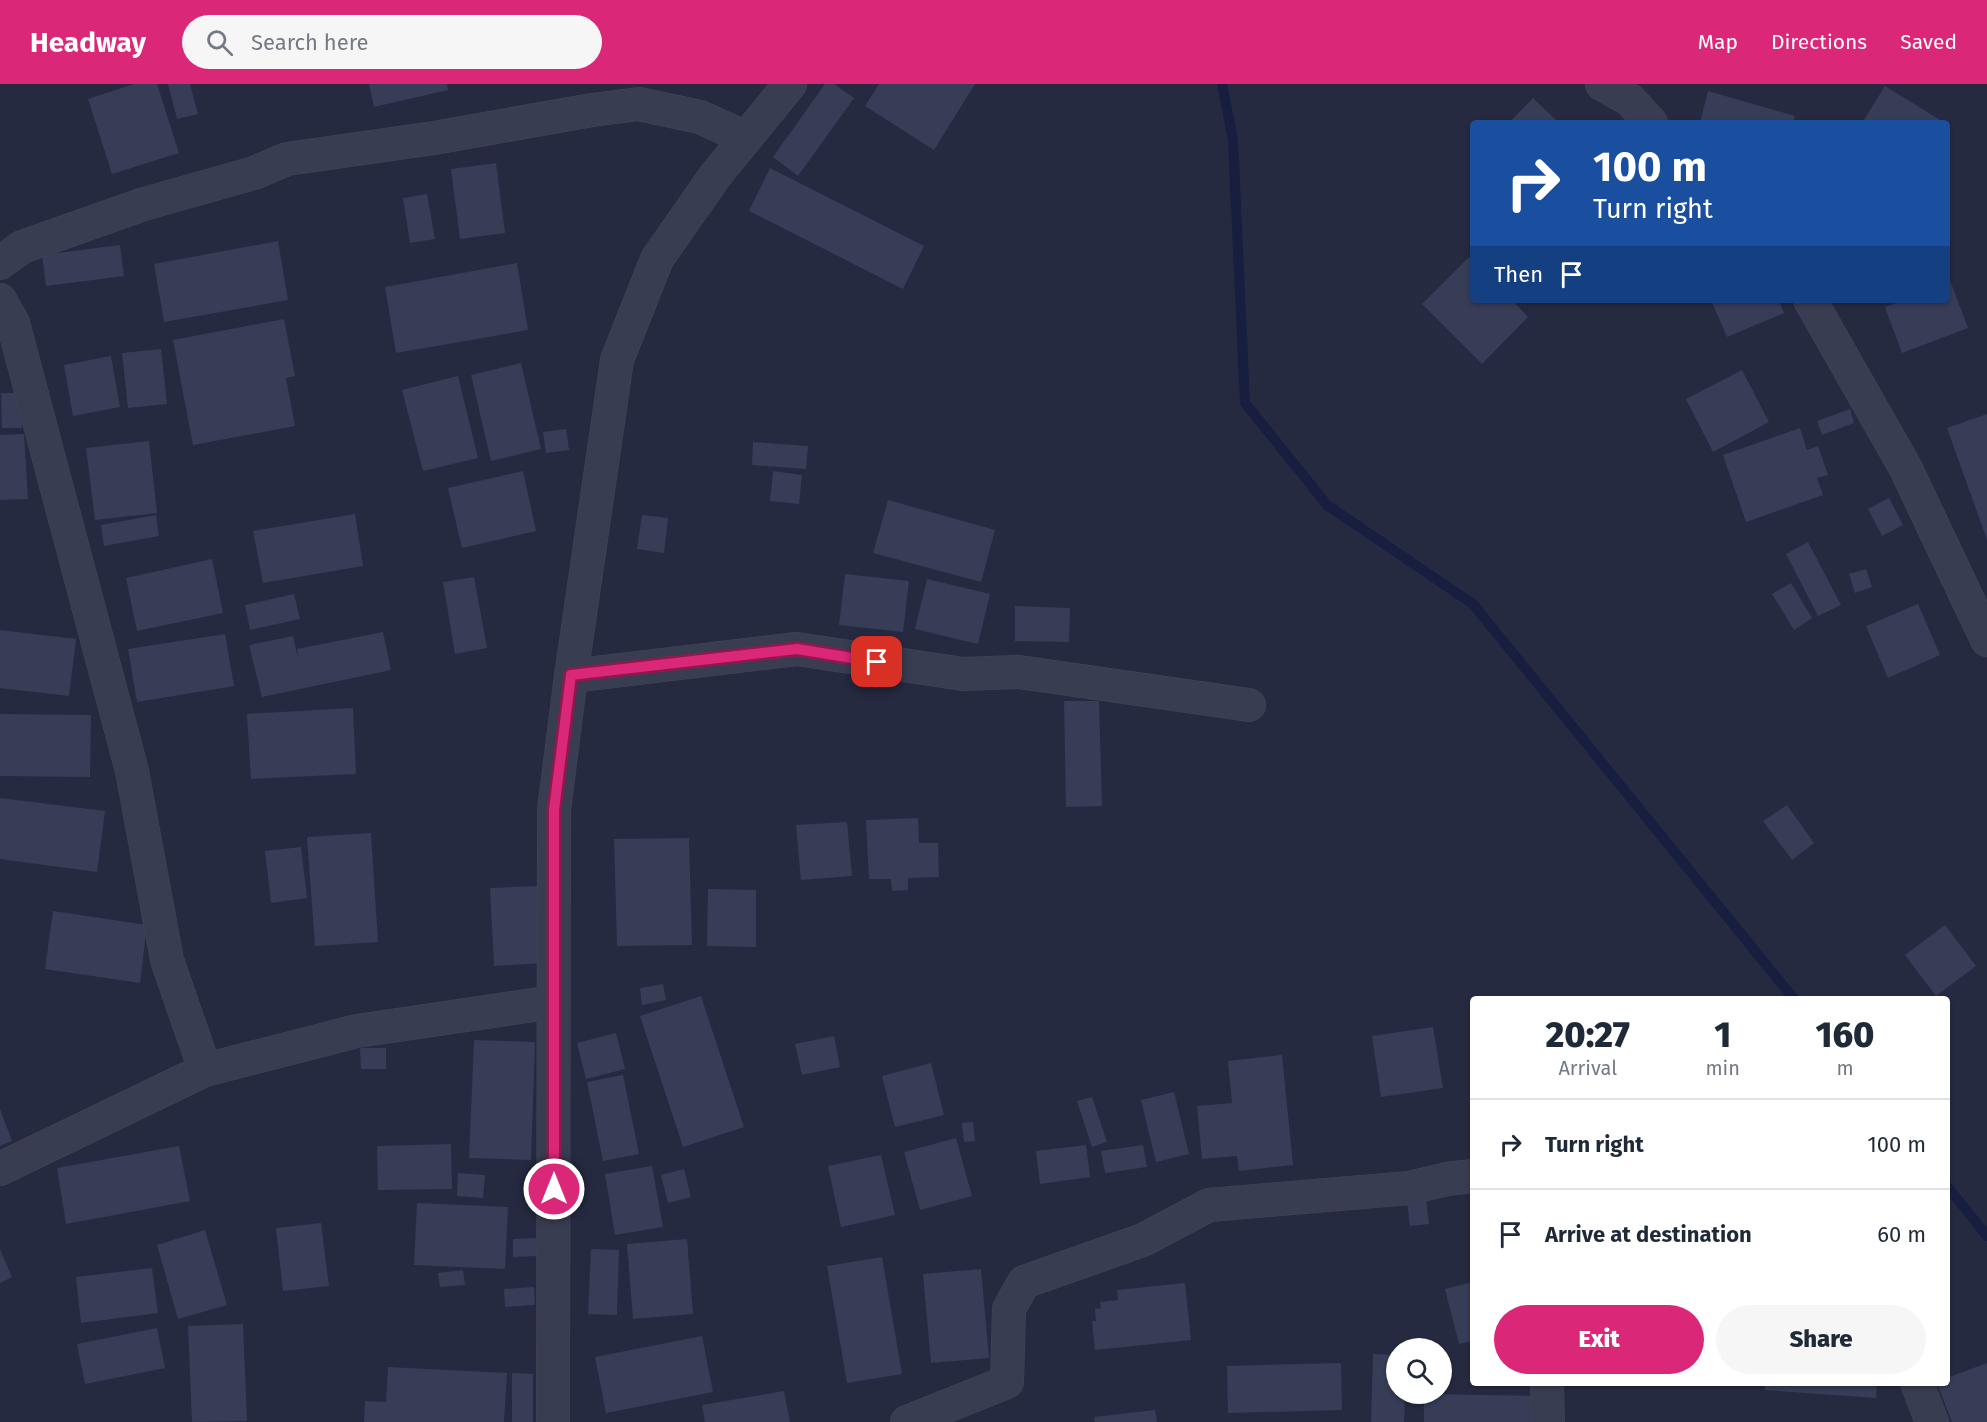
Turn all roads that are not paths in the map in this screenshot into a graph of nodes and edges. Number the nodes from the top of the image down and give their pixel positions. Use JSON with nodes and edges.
{"nodes":[{"id":1,"x":790,"y":84,"type":"edge"},
{"id":2,"x":1602,"y":84,"type":"edge"},
{"id":3,"x":1645,"y":102,"type":"edge"},
{"id":4,"x":746,"y":138,"type":"junction"},
{"id":5,"x":0,"y":263,"type":"edge"},
{"id":6,"x":0,"y":300,"type":"edge"},
{"id":7,"x":1812,"y":303,"type":"edge"},
{"id":8,"x":1987,"y":640,"type":"edge"},
{"id":9,"x":571,"y":675,"type":"junction"},
{"id":10,"x":1249,"y":705,"type":"dead end"},
{"id":11,"x":554,"y":1002,"type":"junction"},
{"id":12,"x":205,"y":1070,"type":"junction"},
{"id":13,"x":0,"y":1169,"type":"edge"},
{"id":14,"x":1470,"y":1176,"type":"edge"},
{"id":15,"x":1918,"y":1386,"type":"edge"},
{"id":16,"x":1546,"y":1387,"type":"dead end"},
{"id":17,"x":553,"y":1422,"type":"edge"},
{"id":18,"x":907,"y":1422,"type":"edge"},
{"id":19,"x":1548,"y":1422,"type":"edge"},
{"id":20,"x":1932,"y":1422,"type":"edge"}],
"edges":[{"from":1,"to":4,"type":"street"},
{"from":2,"to":3,"type":"street"},
{"from":4,"to":5,"type":"street"},
{"from":4,"to":9,"type":"street"},
{"from":6,"to":12,"type":"street"},
{"from":7,"to":8,"type":"street"},
{"from":9,"to":10,"type":"street"},
{"from":9,"to":11,"type":"street"},
{"from":11,"to":12,"type":"street"},
{"from":11,"to":17,"type":"street"},
{"from":12,"to":13,"type":"street"},
{"from":14,"to":18,"type":"street"},
{"from":15,"to":20,"type":"street"},
{"from":16,"to":19,"type":"street"}]}
